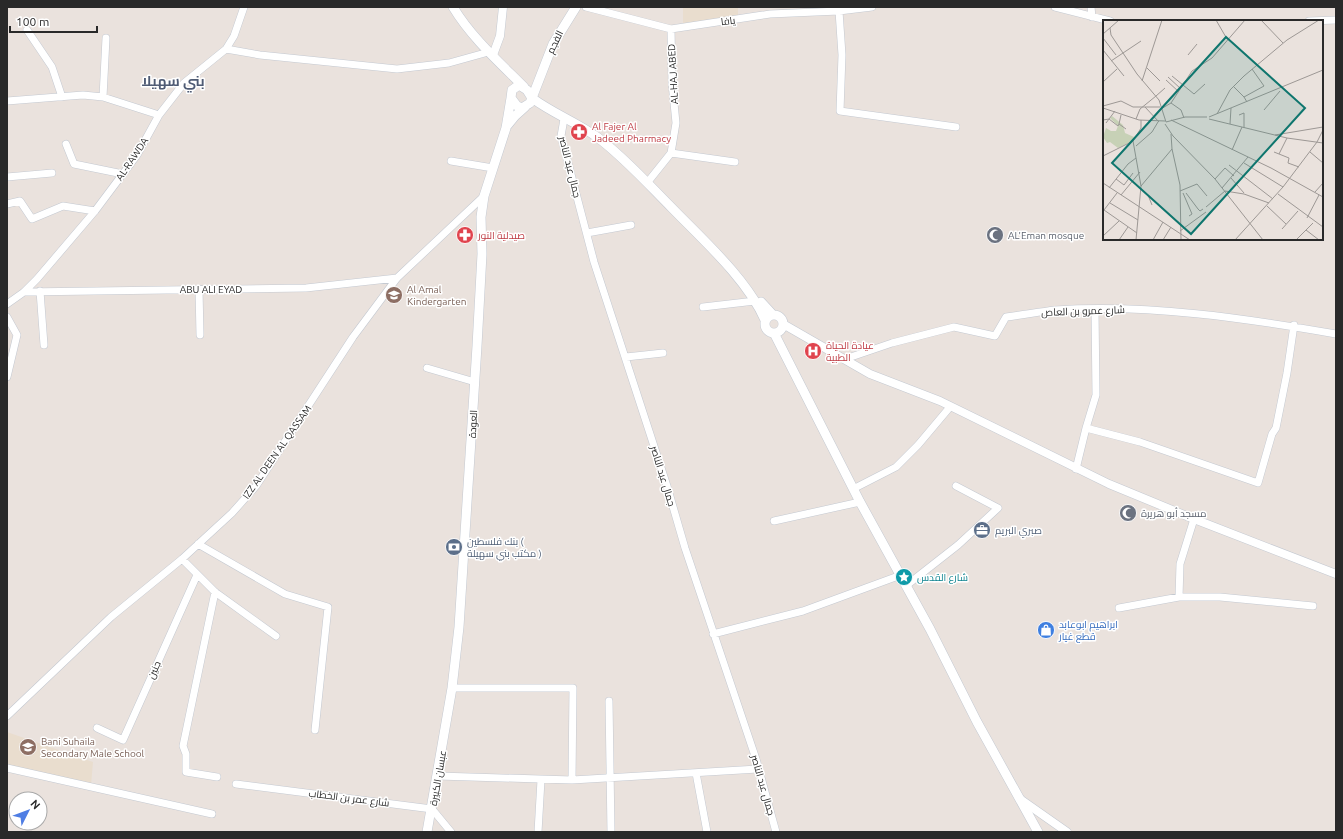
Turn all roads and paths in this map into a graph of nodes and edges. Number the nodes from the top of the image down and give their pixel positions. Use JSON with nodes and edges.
{"nodes":[{"id":1,"x":244,"y":7,"type":"edge"},
{"id":2,"x":448,"y":7,"type":"edge"},
{"id":3,"x":453,"y":7,"type":"edge"},
{"id":4,"x":503,"y":7,"type":"edge"},
{"id":5,"x":576,"y":7,"type":"edge"},
{"id":6,"x":586,"y":7,"type":"edge"},
{"id":7,"x":872,"y":7,"type":"edge"},
{"id":8,"x":1055,"y":7,"type":"edge"},
{"id":9,"x":1091,"y":7,"type":"edge"},
{"id":10,"x":837,"y":9,"type":"edge"},
{"id":11,"x":802,"y":10,"type":"edge"},
{"id":12,"x":770,"y":11,"type":"edge"},
{"id":13,"x":1092,"y":17,"type":"junction"},
{"id":14,"x":1106,"y":20,"type":"edge"},
{"id":15,"x":1323,"y":20,"type":"edge"},
{"id":16,"x":1336,"y":20,"type":"edge"},
{"id":17,"x":671,"y":29,"type":"junction"},
{"id":18,"x":27,"y":30,"type":"dead end"},
{"id":19,"x":106,"y":38,"type":"dead end"},
{"id":20,"x":226,"y":49,"type":"junction"},
{"id":21,"x":491,"y":56,"type":"junction"},
{"id":22,"x":505,"y":70,"type":"junction"},
{"id":23,"x":538,"y":80,"type":"junction"},
{"id":24,"x":524,"y":88,"type":"junction"},
{"id":25,"x":62,"y":97,"type":"junction"},
{"id":26,"x":103,"y":97,"type":"junction"},
{"id":27,"x":511,"y":97,"type":"junction"},
{"id":28,"x":7,"y":101,"type":"edge"},
{"id":29,"x":528,"y":103,"type":"junction"},
{"id":30,"x":159,"y":115,"type":"junction"},
{"id":31,"x":564,"y":119,"type":"junction"},
{"id":32,"x":956,"y":127,"type":"dead end"},
{"id":33,"x":506,"y":128,"type":"junction"},
{"id":34,"x":66,"y":144,"type":"dead end"},
{"id":35,"x":670,"y":153,"type":"junction"},
{"id":36,"x":451,"y":160,"type":"dead end"},
{"id":37,"x":735,"y":162,"type":"dead end"},
{"id":38,"x":493,"y":168,"type":"junction"},
{"id":39,"x":52,"y":173,"type":"dead end"},
{"id":40,"x":123,"y":174,"type":"junction"},
{"id":41,"x":7,"y":176,"type":"edge"},
{"id":42,"x":647,"y":182,"type":"junction"},
{"id":43,"x":484,"y":196,"type":"junction"},
{"id":44,"x":7,"y":204,"type":"edge"},
{"id":45,"x":94,"y":210,"type":"junction"},
{"id":46,"x":631,"y":225,"type":"dead end"},
{"id":47,"x":587,"y":233,"type":"junction"},
{"id":48,"x":397,"y":278,"type":"junction"},
{"id":49,"x":199,"y":289,"type":"junction"},
{"id":50,"x":40,"y":291,"type":"junction"},
{"id":51,"x":24,"y":292,"type":"junction"},
{"id":52,"x":755,"y":301,"type":"junction"},
{"id":53,"x":7,"y":304,"type":"edge"},
{"id":54,"x":703,"y":307,"type":"dead end"},
{"id":55,"x":1095,"y":310,"type":"junction"},
{"id":56,"x":7,"y":317,"type":"edge"},
{"id":57,"x":769,"y":317,"type":"junction"},
{"id":58,"x":783,"y":324,"type":"junction"},
{"id":59,"x":1294,"y":325,"type":"junction"},
{"id":60,"x":774,"y":333,"type":"junction"},
{"id":61,"x":1336,"y":334,"type":"edge"},
{"id":62,"x":200,"y":335,"type":"dead end"},
{"id":63,"x":44,"y":344,"type":"dead end"},
{"id":64,"x":663,"y":353,"type":"dead end"},
{"id":65,"x":626,"y":357,"type":"junction"},
{"id":66,"x":845,"y":358,"type":"junction"},
{"id":67,"x":427,"y":368,"type":"dead end"},
{"id":68,"x":7,"y":377,"type":"edge"},
{"id":69,"x":475,"y":382,"type":"junction"},
{"id":70,"x":950,"y":407,"type":"junction"},
{"id":71,"x":1086,"y":428,"type":"junction"},
{"id":72,"x":1076,"y":469,"type":"junction"},
{"id":73,"x":956,"y":486,"type":"dead end"},
{"id":74,"x":853,"y":489,"type":"junction"},
{"id":75,"x":860,"y":502,"type":"junction"},
{"id":76,"x":1194,"y":519,"type":"junction"},
{"id":77,"x":774,"y":521,"type":"dead end"},
{"id":78,"x":198,"y":544,"type":"junction"},
{"id":79,"x":182,"y":559,"type":"junction"},
{"id":80,"x":1336,"y":574,"type":"edge"},
{"id":81,"x":197,"y":575,"type":"junction"},
{"id":82,"x":901,"y":575,"type":"junction"},
{"id":83,"x":907,"y":586,"type":"junction"},
{"id":84,"x":214,"y":592,"type":"junction"},
{"id":85,"x":1179,"y":597,"type":"junction"},
{"id":86,"x":1313,"y":606,"type":"dead end"},
{"id":87,"x":1119,"y":608,"type":"dead end"},
{"id":88,"x":713,"y":634,"type":"junction"},
{"id":89,"x":276,"y":636,"type":"dead end"},
{"id":90,"x":452,"y":688,"type":"junction"},
{"id":91,"x":609,"y":701,"type":"dead end"},
{"id":92,"x":7,"y":716,"type":"edge"},
{"id":93,"x":447,"y":723,"type":"joint"},
{"id":94,"x":97,"y":728,"type":"dead end"},
{"id":95,"x":315,"y":730,"type":"dead end"},
{"id":96,"x":7,"y":768,"type":"edge"},
{"id":97,"x":758,"y":769,"type":"junction"},
{"id":98,"x":696,"y":773,"type":"junction"},
{"id":99,"x":438,"y":776,"type":"junction"},
{"id":100,"x":217,"y":777,"type":"dead end"},
{"id":101,"x":610,"y":778,"type":"junction"},
{"id":102,"x":541,"y":780,"type":"junction"},
{"id":103,"x":572,"y":780,"type":"junction"},
{"id":104,"x":236,"y":784,"type":"dead end"},
{"id":105,"x":1020,"y":799,"type":"junction"},
{"id":106,"x":432,"y":809,"type":"junction"},
{"id":107,"x":212,"y":814,"type":"dead end"},
{"id":108,"x":428,"y":832,"type":"edge"},
{"id":109,"x":451,"y":832,"type":"edge"},
{"id":110,"x":538,"y":832,"type":"edge"},
{"id":111,"x":611,"y":832,"type":"edge"},
{"id":112,"x":707,"y":832,"type":"edge"},
{"id":113,"x":776,"y":832,"type":"edge"},
{"id":114,"x":1038,"y":832,"type":"edge"},
{"id":115,"x":1067,"y":832,"type":"edge"}],
"edges":[{"from":1,"to":20,"type":"street","name":"AL-RAWDA"},
{"from":2,"to":21,"type":"main road"},
{"from":3,"to":21,"type":"main road"},
{"from":4,"to":21,"type":"street"},
{"from":5,"to":23,"type":"main road","name":"الفجم"},
{"from":6,"to":17,"type":"street","name":"يافا"},
{"from":7,"to":10,"type":"street","name":"يافا"},
{"from":8,"to":13,"type":"street"},
{"from":9,"to":13,"type":"street"},
{"from":10,"to":11,"type":"street","name":"يافا"},
{"from":10,"to":32,"type":"street"},
{"from":11,"to":12,"type":"street","name":"يافا"},
{"from":12,"to":17,"type":"street","name":"يافا"},
{"from":13,"to":14,"type":"street"},
{"from":15,"to":16,"type":"street"},
{"from":17,"to":35,"type":"street","name":"AL-HAJ ABED"},
{"from":18,"to":25,"type":"street"},
{"from":19,"to":26,"type":"street"},
{"from":20,"to":21,"type":"street"},
{"from":20,"to":30,"type":"street","name":"AL-RAWDA"},
{"from":21,"to":22,"type":"main road"},
{"from":22,"to":24,"type":"main road"},
{"from":22,"to":27,"type":"main road","name":"العودة"},
{"from":23,"to":24,"type":"main road"},
{"from":23,"to":29,"type":"main road","name":"الفجم"},
{"from":24,"to":27,"type":"main road"},
{"from":24,"to":29,"type":"main road"},
{"from":25,"to":26,"type":"street"},
{"from":25,"to":28,"type":"street"},
{"from":26,"to":30,"type":"street"},
{"from":27,"to":29,"type":"main road"},
{"from":27,"to":33,"type":"main road","name":"العودة"},
{"from":29,"to":31,"type":"main road"},
{"from":29,"to":33,"type":"main road","name":"العودة"},
{"from":30,"to":40,"type":"street","name":"AL-RAWDA"},
{"from":31,"to":42,"type":"main road"},
{"from":31,"to":47,"type":"street","name":"جمال عبد الناصر"},
{"from":33,"to":38,"type":"main road","name":"العودة"},
{"from":34,"to":40,"type":"street"},
{"from":35,"to":37,"type":"street"},
{"from":35,"to":42,"type":"street","name":"AL-HAJ ABED"},
{"from":36,"to":38,"type":"street"},
{"from":38,"to":43,"type":"main road","name":"العودة"},
{"from":39,"to":41,"type":"street"},
{"from":40,"to":45,"type":"street","name":"AL-RAWDA"},
{"from":42,"to":52,"type":"main road"},
{"from":42,"to":57,"type":"main road"},
{"from":43,"to":48,"type":"street","name":"IZZ AL DEEN AL QASSAM"},
{"from":43,"to":69,"type":"main road","name":"العودة"},
{"from":44,"to":45,"type":"street"},
{"from":45,"to":51,"type":"street","name":"AL-RAWDA"},
{"from":46,"to":47,"type":"street"},
{"from":47,"to":65,"type":"street","name":"جمال عبد الناصر"},
{"from":48,"to":49,"type":"street","name":"ABU ALI EYAD"},
{"from":48,"to":78,"type":"street","name":"IZZ AL DEEN AL QASSAM"},
{"from":49,"to":50,"type":"street","name":"ABU ALI EYAD"},
{"from":49,"to":62,"type":"street"},
{"from":50,"to":51,"type":"street","name":"ABU ALI EYAD"},
{"from":50,"to":63,"type":"street"},
{"from":51,"to":53,"type":"street","name":"AL-RAWDA"},
{"from":52,"to":54,"type":"street"},
{"from":52,"to":57,"type":"main road"},
{"from":55,"to":59,"type":"street","name":"شارع عمرو بن العاص"},
{"from":55,"to":66,"type":"street","name":"شارع عمرو بن العاص"},
{"from":55,"to":71,"type":"street"},
{"from":56,"to":68,"type":"street"},
{"from":57,"to":58,"type":"main road"},
{"from":57,"to":60,"type":"main road"},
{"from":58,"to":60,"type":"main road"},
{"from":58,"to":66,"type":"street"},
{"from":59,"to":61,"type":"street","name":"شارع عمرو بن العاص"},
{"from":59,"to":71,"type":"street"},
{"from":60,"to":74,"type":"main road"},
{"from":64,"to":65,"type":"street"},
{"from":65,"to":88,"type":"street","name":"جمال عبد الناصر"},
{"from":66,"to":70,"type":"street"},
{"from":67,"to":69,"type":"street"},
{"from":69,"to":90,"type":"main road","name":"العودة"},
{"from":70,"to":72,"type":"street"},
{"from":70,"to":74,"type":"street"},
{"from":71,"to":72,"type":"street"},
{"from":72,"to":76,"type":"street"},
{"from":73,"to":83,"type":"street"},
{"from":74,"to":75,"type":"main road"},
{"from":75,"to":77,"type":"street"},
{"from":75,"to":82,"type":"main road"},
{"from":76,"to":80,"type":"street"},
{"from":76,"to":85,"type":"street"},
{"from":78,"to":79,"type":"street","name":"IZZ AL DEEN AL QASSAM"},
{"from":78,"to":95,"type":"street"},
{"from":79,"to":81,"type":"street"},
{"from":79,"to":92,"type":"street","name":"IZZ AL DEEN AL QASSAM"},
{"from":81,"to":84,"type":"street"},
{"from":81,"to":94,"type":"street","name":"جنين"},
{"from":82,"to":83,"type":"main road"},
{"from":82,"to":88,"type":"street"},
{"from":83,"to":105,"type":"main road"},
{"from":84,"to":89,"type":"street"},
{"from":84,"to":100,"type":"street"},
{"from":85,"to":86,"type":"street"},
{"from":85,"to":87,"type":"street"},
{"from":88,"to":97,"type":"street","name":"جمال عبد الناصر"},
{"from":90,"to":93,"type":"main road","name":"العودة"},
{"from":90,"to":103,"type":"street"},
{"from":91,"to":101,"type":"street"},
{"from":93,"to":99,"type":"main road","name":"عبسان الكبيرة"},
{"from":96,"to":107,"type":"street"},
{"from":97,"to":98,"type":"street"},
{"from":97,"to":113,"type":"street","name":"جمال عبد الناصر"},
{"from":98,"to":101,"type":"street"},
{"from":98,"to":112,"type":"street"},
{"from":99,"to":102,"type":"street"},
{"from":99,"to":106,"type":"main road","name":"عبسان الكبيرة"},
{"from":101,"to":103,"type":"street"},
{"from":101,"to":111,"type":"street"},
{"from":102,"to":103,"type":"street"},
{"from":102,"to":110,"type":"street"},
{"from":104,"to":106,"type":"street","name":"شارع عمر بن الخطاب"},
{"from":105,"to":114,"type":"main road"},
{"from":105,"to":115,"type":"street"},
{"from":106,"to":108,"type":"main road","name":"عبسان الكبيرة"},
{"from":106,"to":109,"type":"street"}]}
